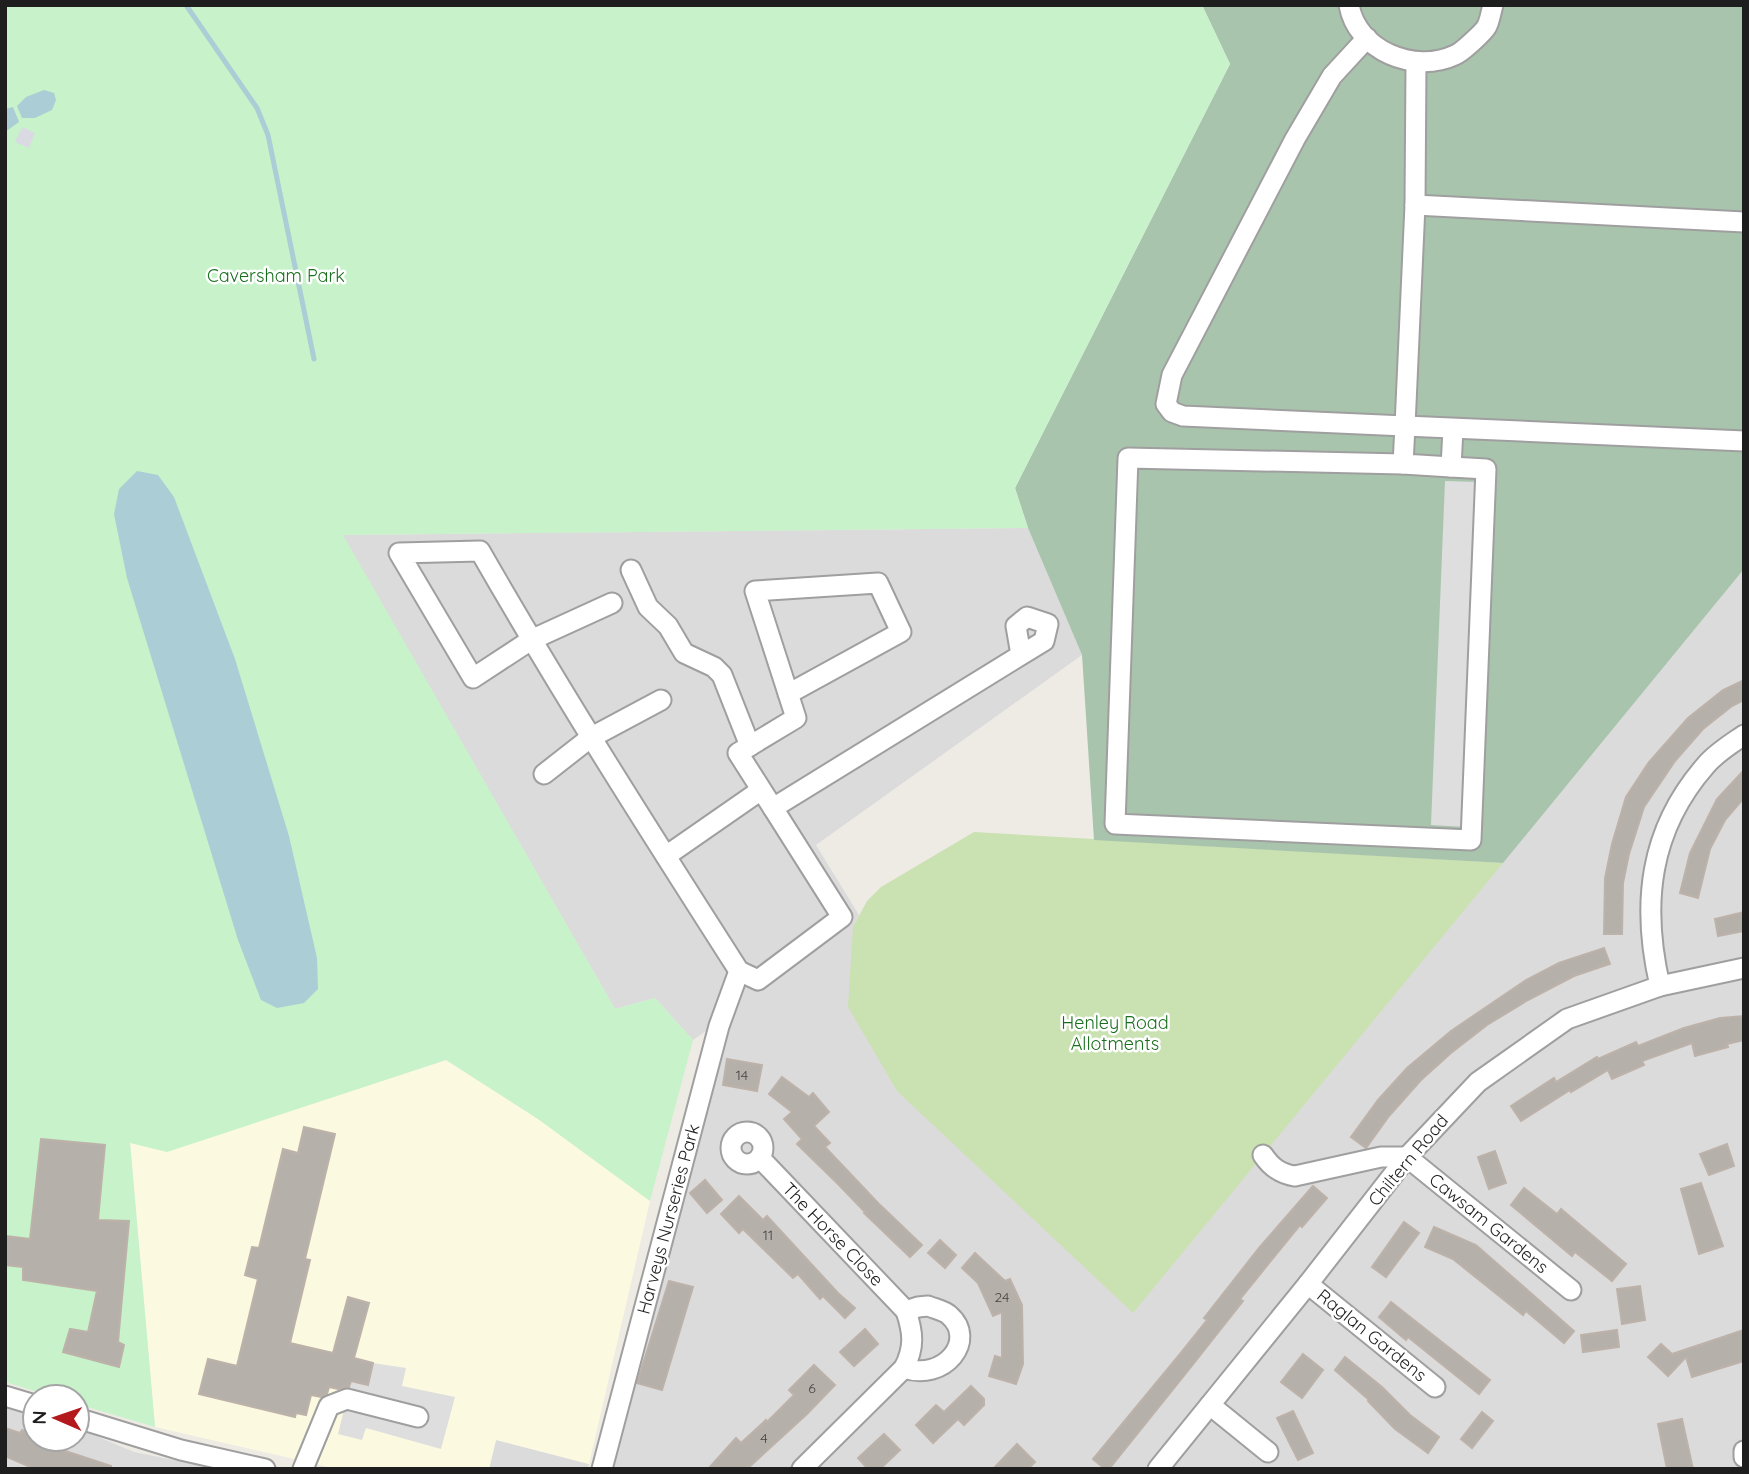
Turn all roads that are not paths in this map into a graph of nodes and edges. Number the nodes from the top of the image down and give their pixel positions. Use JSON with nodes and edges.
{"nodes":[{"id":1,"x":1349,"y":5,"type":"edge"},
{"id":2,"x":1493,"y":5,"type":"edge"},
{"id":3,"x":1367,"y":37,"type":"junction"},
{"id":4,"x":1416,"y":64,"type":"junction"},
{"id":5,"x":1415,"y":205,"type":"junction"},
{"id":6,"x":1744,"y":222,"type":"edge"},
{"id":7,"x":1405,"y":426,"type":"junction"},
{"id":8,"x":1453,"y":429,"type":"junction"},
{"id":9,"x":1744,"y":440,"type":"edge"},
{"id":10,"x":1403,"y":464,"type":"junction"},
{"id":11,"x":1451,"y":467,"type":"junction"},
{"id":12,"x":631,"y":570,"type":"dead end"},
{"id":13,"x":612,"y":603,"type":"dead end"},
{"id":14,"x":531,"y":640,"type":"junction"},
{"id":15,"x":1021,"y":655,"type":"dead end"},
{"id":16,"x":788,"y":694,"type":"junction"},
{"id":17,"x":661,"y":700,"type":"dead end"},
{"id":18,"x":1744,"y":735,"type":"edge"},
{"id":19,"x":590,"y":738,"type":"junction"},
{"id":20,"x":750,"y":746,"type":"junction"},
{"id":21,"x":544,"y":774,"type":"dead end"},
{"id":22,"x":761,"y":790,"type":"junction"},
{"id":23,"x":773,"y":808,"type":"junction"},
{"id":24,"x":666,"y":856,"type":"junction"},
{"id":25,"x":1744,"y":968,"type":"edge"},
{"id":26,"x":738,"y":971,"type":"junction"},
{"id":27,"x":1660,"y":986,"type":"junction"},
{"id":28,"x":1263,"y":1155,"type":"dead end"},
{"id":29,"x":1407,"y":1157,"type":"junction"},
{"id":30,"x":760,"y":1158,"type":"dead end"},
{"id":31,"x":1308,"y":1284,"type":"junction"},
{"id":32,"x":1571,"y":1290,"type":"dead end"},
{"id":33,"x":906,"y":1311,"type":"junction"},
{"id":34,"x":904,"y":1368,"type":"junction"},
{"id":35,"x":1436,"y":1387,"type":"dead end"},
{"id":36,"x":1210,"y":1405,"type":"junction"},
{"id":37,"x":418,"y":1417,"type":"dead end"},
{"id":38,"x":91,"y":1424,"type":"edge"},
{"id":39,"x":1744,"y":1451,"type":"edge"},
{"id":40,"x":1268,"y":1452,"type":"dead end"},
{"id":41,"x":1744,"y":1457,"type":"edge"},
{"id":42,"x":179,"y":1460,"type":"edge"},
{"id":43,"x":265,"y":1469,"type":"edge"},
{"id":44,"x":303,"y":1469,"type":"edge"},
{"id":45,"x":602,"y":1469,"type":"edge"},
{"id":46,"x":802,"y":1469,"type":"edge"},
{"id":47,"x":1158,"y":1469,"type":"edge"}],
"edges":[{"from":1,"to":3,"type":"street"},
{"from":2,"to":4,"type":"street"},
{"from":3,"to":4,"type":"street"},
{"from":3,"to":7,"type":"street"},
{"from":4,"to":5,"type":"street"},
{"from":5,"to":6,"type":"street"},
{"from":5,"to":7,"type":"street"},
{"from":7,"to":8,"type":"street"},
{"from":7,"to":10,"type":"street"},
{"from":8,"to":9,"type":"street"},
{"from":8,"to":11,"type":"street"},
{"from":10,"to":11,"type":"street"},
{"from":10,"to":11,"type":"street"},
{"from":12,"to":20,"type":"street"},
{"from":13,"to":14,"type":"street"},
{"from":14,"to":14,"type":"street"},
{"from":14,"to":19,"type":"street"},
{"from":15,"to":23,"type":"street"},
{"from":16,"to":16,"type":"street"},
{"from":16,"to":20,"type":"street"},
{"from":17,"to":19,"type":"street"},
{"from":18,"to":27,"type":"street"},
{"from":19,"to":21,"type":"street"},
{"from":19,"to":24,"type":"street"},
{"from":20,"to":22,"type":"street"},
{"from":22,"to":23,"type":"street"},
{"from":22,"to":24,"type":"street"},
{"from":23,"to":26,"type":"street"},
{"from":24,"to":26,"type":"street"},
{"from":25,"to":27,"type":"street","name":"Chiltern Road"},
{"from":26,"to":45,"type":"street","name":"Harveys Nurseries Park"},
{"from":27,"to":29,"type":"street","name":"Chiltern Road"},
{"from":28,"to":29,"type":"street"},
{"from":29,"to":31,"type":"street","name":"Chiltern Road"},
{"from":29,"to":32,"type":"street","name":"Cawsam Gardens"},
{"from":30,"to":33,"type":"street","name":"The Horse Close"},
{"from":31,"to":35,"type":"street","name":"Raglan Gardens"},
{"from":31,"to":36,"type":"street","name":"Chiltern Road"},
{"from":33,"to":34,"type":"street"},
{"from":33,"to":34,"type":"street"},
{"from":34,"to":46,"type":"street"},
{"from":36,"to":40,"type":"street"},
{"from":36,"to":47,"type":"street","name":"Chiltern Road"},
{"from":37,"to":44,"type":"street"},
{"from":38,"to":42,"type":"street"},
{"from":39,"to":41,"type":"street"},
{"from":42,"to":43,"type":"street"}]}
